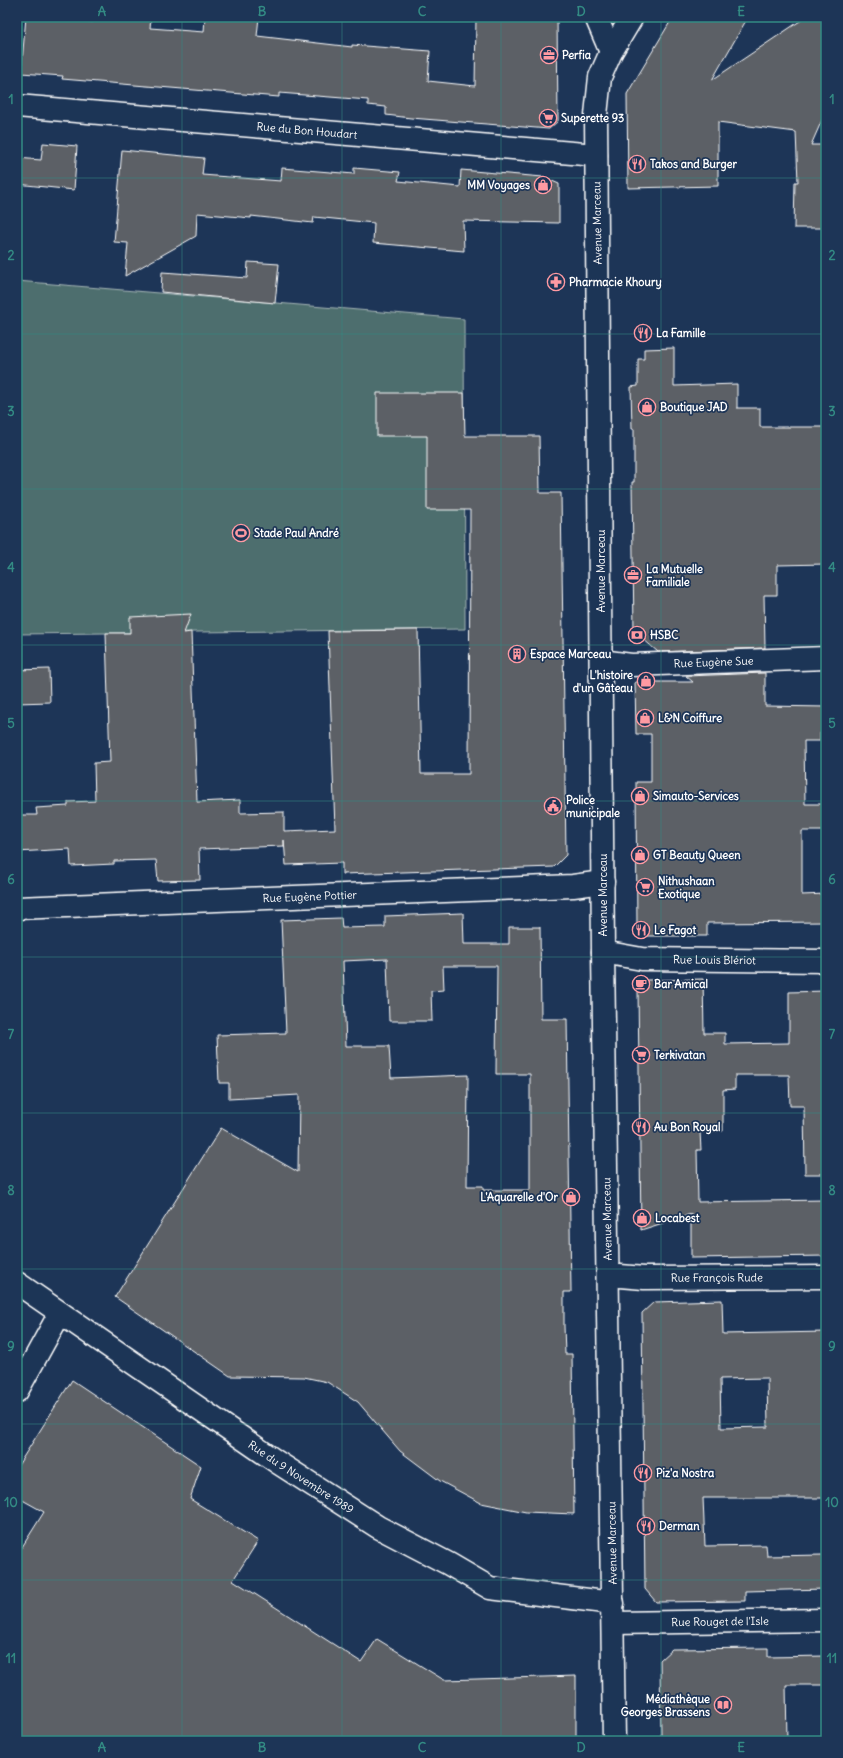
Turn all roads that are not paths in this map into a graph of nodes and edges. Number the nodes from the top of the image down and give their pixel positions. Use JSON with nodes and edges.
{"nodes":[{"id":1,"x":596,"y":17,"type":"edge"},
{"id":2,"x":632,"y":17,"type":"edge"},
{"id":3,"x":611,"y":52,"type":"junction"},
{"id":4,"x":17,"y":106,"type":"edge"},
{"id":5,"x":596,"y":155,"type":"junction"},
{"id":6,"x":826,"y":658,"type":"edge"},
{"id":7,"x":601,"y":661,"type":"junction"},
{"id":8,"x":603,"y":882,"type":"junction"},
{"id":9,"x":17,"y":908,"type":"edge"},
{"id":10,"x":604,"y":952,"type":"junction"},
{"id":11,"x":826,"y":961,"type":"edge"},
{"id":12,"x":608,"y":1275,"type":"junction"},
{"id":13,"x":826,"y":1276,"type":"edge"},
{"id":14,"x":17,"y":1282,"type":"edge"},
{"id":15,"x":60,"y":1313,"type":"junction"},
{"id":16,"x":17,"y":1391,"type":"edge"},
{"id":17,"x":613,"y":1613,"type":"junction"},
{"id":18,"x":826,"y":1620,"type":"edge"},
{"id":19,"x":614,"y":1741,"type":"edge"}],
"edges":[{"from":1,"to":3,"type":"street"},
{"from":2,"to":3,"type":"street","name":"Avenue Marceau"},
{"from":3,"to":5,"type":"street","name":"Avenue Marceau"},
{"from":4,"to":5,"type":"street","name":"Rue du Bon Houdart"},
{"from":5,"to":7,"type":"street","name":"Avenue Marceau"},
{"from":6,"to":7,"type":"street","name":"Rue Eugène Sue"},
{"from":7,"to":8,"type":"street","name":"Avenue Marceau"},
{"from":8,"to":9,"type":"street","name":"Rue Eugène Pottier"},
{"from":8,"to":10,"type":"street","name":"Avenue Marceau"},
{"from":10,"to":11,"type":"street","name":"Rue Louis Blériot"},
{"from":10,"to":12,"type":"street","name":"Avenue Marceau"},
{"from":12,"to":13,"type":"street","name":"Rue François Rude"},
{"from":12,"to":17,"type":"street","name":"Avenue Marceau"},
{"from":14,"to":15,"type":"street","name":"Rue du 9 Novembre 1989"},
{"from":15,"to":16,"type":"street"},
{"from":15,"to":17,"type":"street","name":"Rue du 9 Novembre 1989"},
{"from":17,"to":18,"type":"street","name":"Rue Rouget de l'Isle"},
{"from":17,"to":19,"type":"street","name":"Avenue Marceau"}]}
